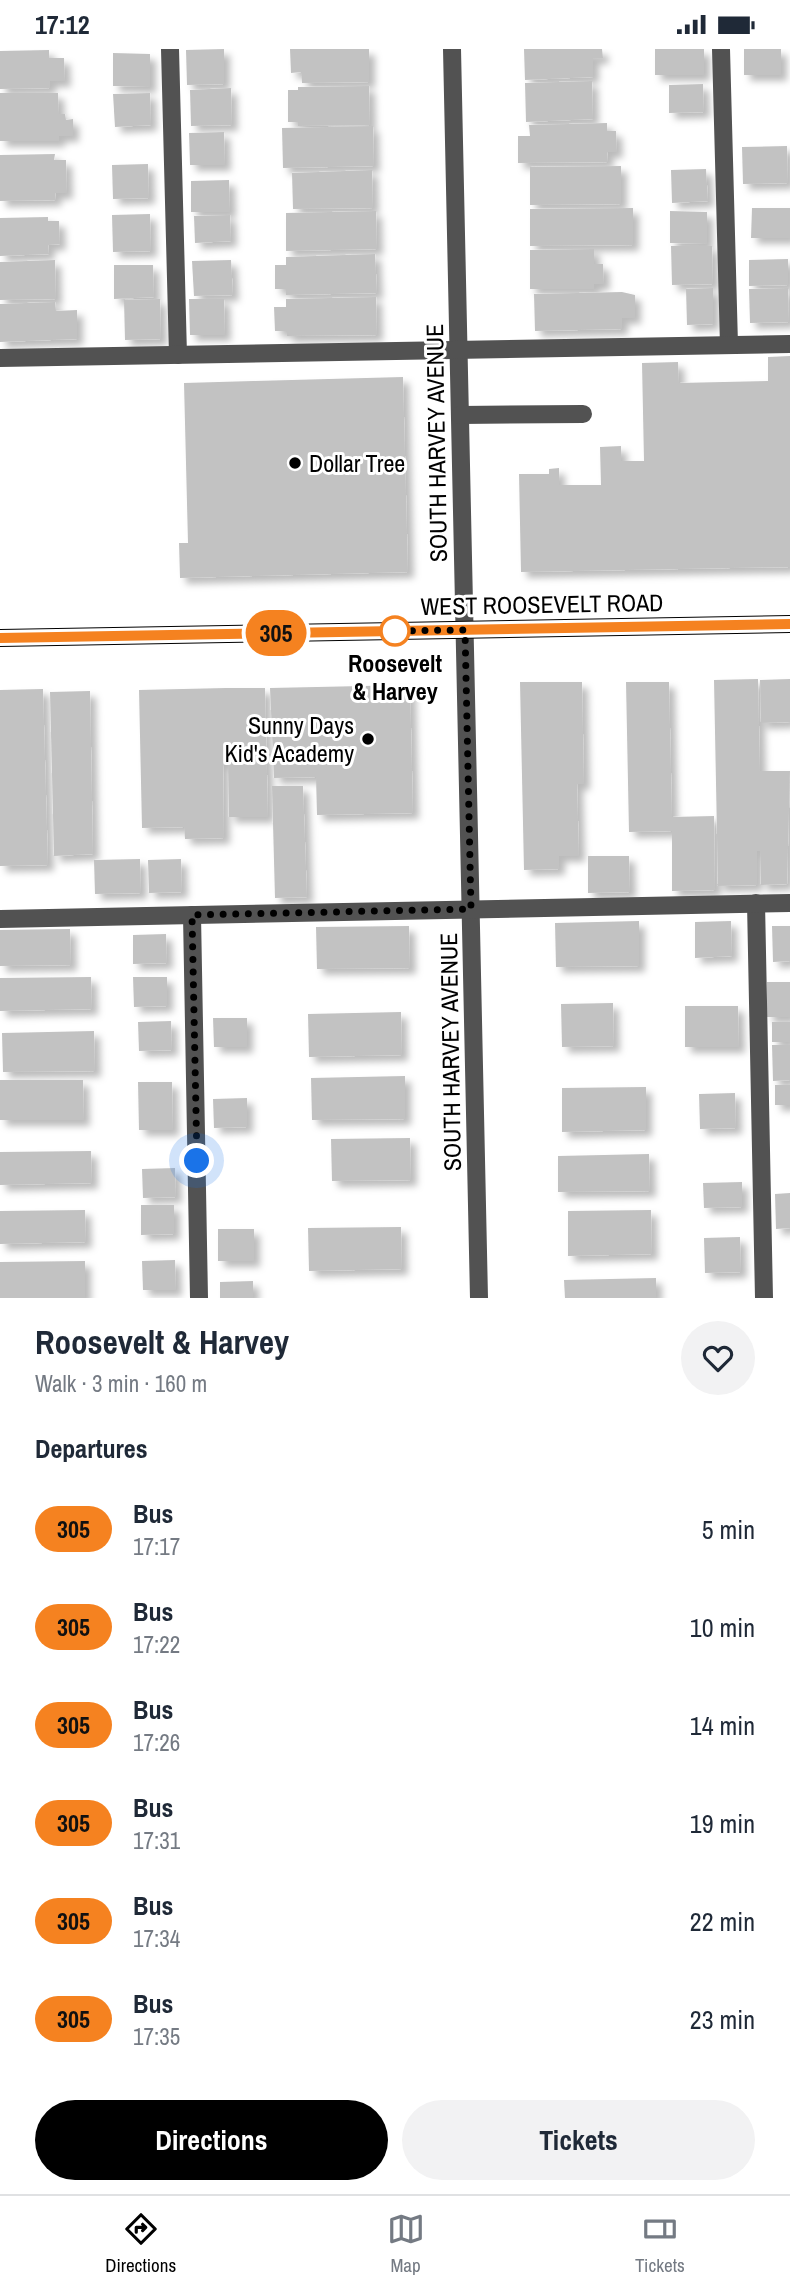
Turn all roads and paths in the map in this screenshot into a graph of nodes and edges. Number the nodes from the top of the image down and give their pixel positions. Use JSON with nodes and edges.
{"nodes":[{"id":1,"x":170,"y":49,"type":"edge"},
{"id":2,"x":452,"y":49,"type":"edge"},
{"id":3,"x":721,"y":49,"type":"edge"},
{"id":4,"x":790,"y":344,"type":"edge"},
{"id":5,"x":729,"y":345,"type":"junction"},
{"id":6,"x":459,"y":350,"type":"junction"},
{"id":7,"x":178,"y":355,"type":"junction"},
{"id":8,"x":0,"y":358,"type":"edge"},
{"id":9,"x":583,"y":414,"type":"dead end"},
{"id":10,"x":460,"y":415,"type":"junction"},
{"id":11,"x":790,"y":624,"type":"edge"},
{"id":12,"x":465,"y":630,"type":"junction"},
{"id":13,"x":0,"y":638,"type":"edge"},
{"id":14,"x":790,"y":903,"type":"edge"},
{"id":15,"x":756,"y":904,"type":"junction"},
{"id":16,"x":471,"y":909,"type":"junction"},
{"id":17,"x":192,"y":915,"type":"junction"},
{"id":18,"x":0,"y":919,"type":"edge"},
{"id":19,"x":199,"y":1298,"type":"edge"},
{"id":20,"x":479,"y":1298,"type":"edge"},
{"id":21,"x":764,"y":1298,"type":"edge"}],
"edges":[{"from":1,"to":7,"type":"street"},
{"from":2,"to":6,"type":"street","name":"SOUTH HARVEY AVENUE"},
{"from":3,"to":5,"type":"street"},
{"from":4,"to":5,"type":"street"},
{"from":5,"to":6,"type":"street"},
{"from":6,"to":7,"type":"street"},
{"from":6,"to":10,"type":"street","name":"SOUTH HARVEY AVENUE"},
{"from":7,"to":8,"type":"street"},
{"from":9,"to":10,"type":"street"},
{"from":10,"to":12,"type":"street","name":"SOUTH HARVEY AVENUE"},
{"from":11,"to":12,"type":"main road","name":"WEST ROOSEVELT ROAD"},
{"from":12,"to":13,"type":"main road","name":"WEST ROOSEVELT ROAD"},
{"from":12,"to":16,"type":"street","name":"SOUTH HARVEY AVENUE"},
{"from":14,"to":15,"type":"street"},
{"from":15,"to":16,"type":"street"},
{"from":15,"to":21,"type":"street"},
{"from":16,"to":17,"type":"street"},
{"from":16,"to":20,"type":"street","name":"SOUTH HARVEY AVENUE"},
{"from":17,"to":18,"type":"street"},
{"from":17,"to":19,"type":"street"}]}
